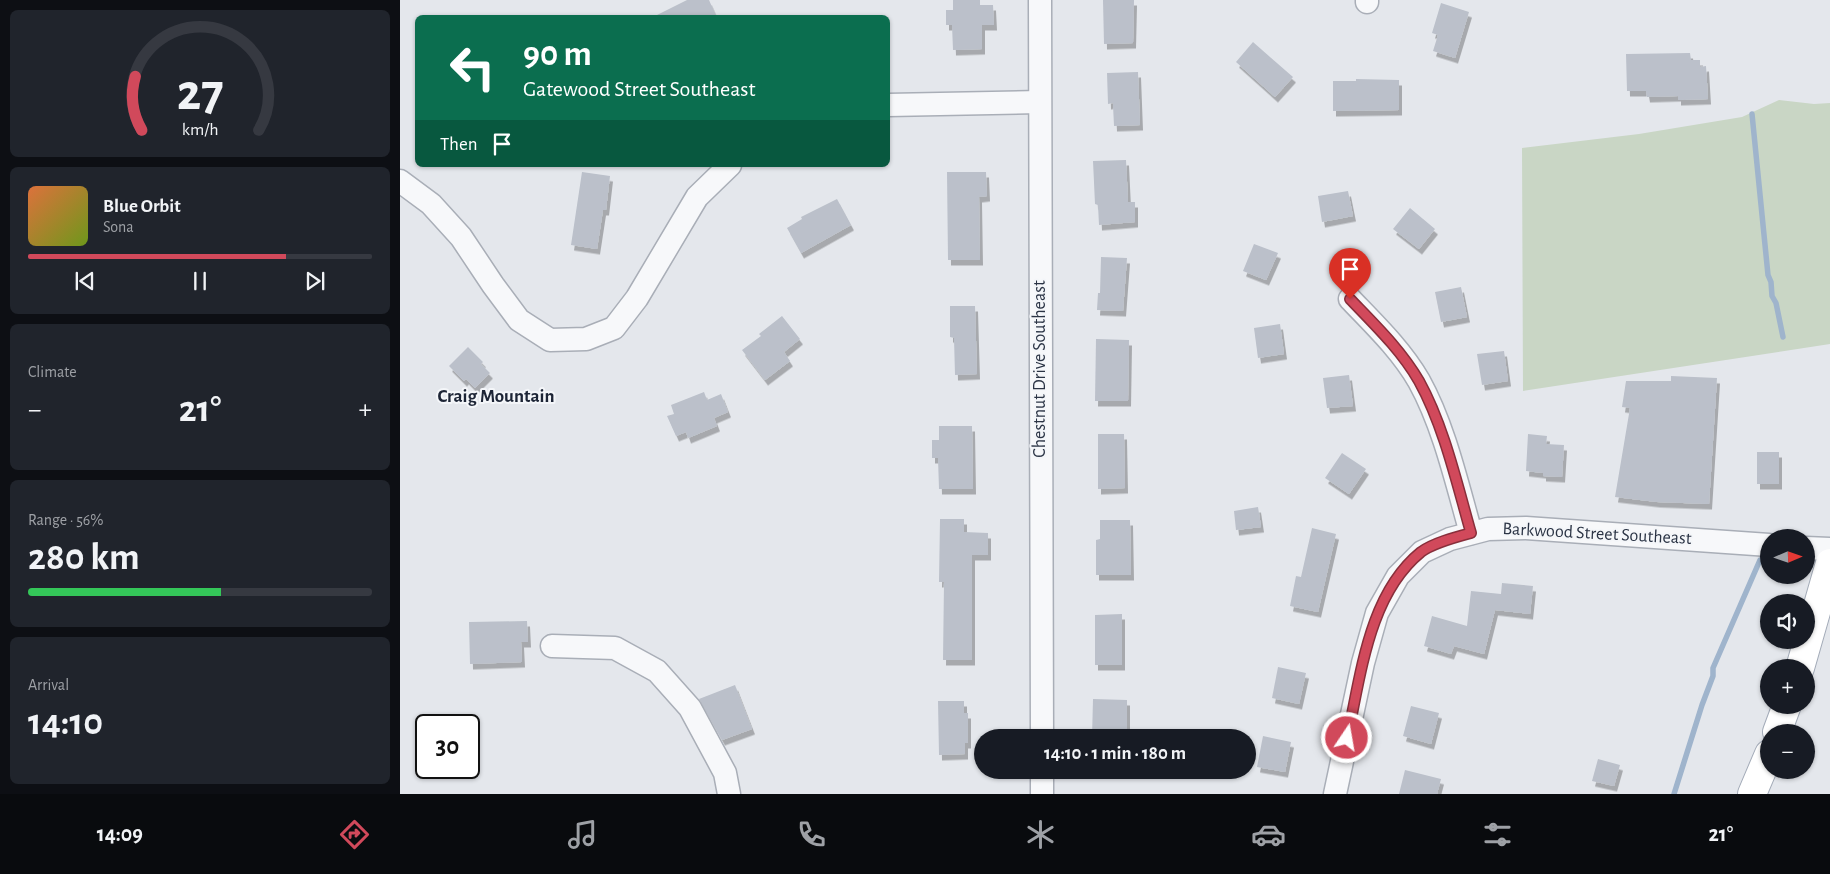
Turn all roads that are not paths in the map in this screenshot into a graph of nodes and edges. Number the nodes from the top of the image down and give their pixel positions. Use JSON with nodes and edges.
{"nodes":[{"id":1,"x":1040,"y":0,"type":"edge"},
{"id":2,"x":1039,"y":102,"type":"junction"},
{"id":3,"x":890,"y":105,"type":"edge"},
{"id":4,"x":728,"y":167,"type":"edge"},
{"id":5,"x":400,"y":181,"type":"edge"},
{"id":6,"x":1350,"y":299,"type":"dead end"},
{"id":7,"x":1471,"y":533,"type":"junction"},
{"id":8,"x":1760,"y":544,"type":"edge"},
{"id":9,"x":1815,"y":548,"type":"edge"},
{"id":10,"x":1830,"y":549,"type":"edge"},
{"id":11,"x":1830,"y":563,"type":"edge"},
{"id":12,"x":552,"y":646,"type":"dead end"},
{"id":13,"x":1803,"y":659,"type":"edge"},
{"id":14,"x":1042,"y":729,"type":"edge"},
{"id":15,"x":1760,"y":775,"type":"edge"},
{"id":16,"x":1042,"y":779,"type":"edge"},
{"id":17,"x":729,"y":794,"type":"edge"},
{"id":18,"x":1042,"y":794,"type":"edge"},
{"id":19,"x":1335,"y":794,"type":"edge"},
{"id":20,"x":1752,"y":794,"type":"edge"}],
"edges":[{"from":1,"to":2,"type":"street","name":"Chestnut Drive Southeast"},
{"from":2,"to":3,"type":"street"},
{"from":2,"to":14,"type":"street","name":"Chestnut Drive Southeast"},
{"from":4,"to":5,"type":"street"},
{"from":6,"to":7,"type":"street"},
{"from":7,"to":8,"type":"street","name":"Barkwood Street Southeast"},
{"from":7,"to":19,"type":"street","name":"Barkwood Street Southeast"},
{"from":9,"to":10,"type":"street"},
{"from":11,"to":13,"type":"main road"},
{"from":12,"to":17,"type":"street"},
{"from":15,"to":20,"type":"main road"},
{"from":16,"to":18,"type":"street"}]}
